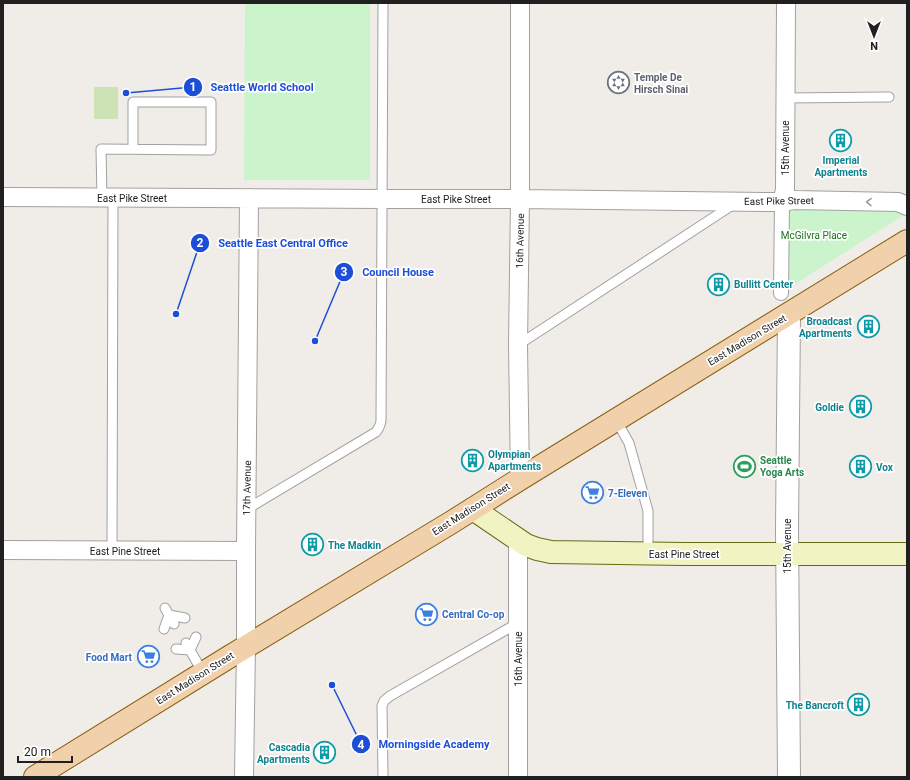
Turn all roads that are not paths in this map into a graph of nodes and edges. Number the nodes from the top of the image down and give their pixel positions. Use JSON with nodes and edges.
{"nodes":[{"id":1,"x":383,"y":3,"type":"edge"},
{"id":2,"x":520,"y":3,"type":"edge"},
{"id":3,"x":786,"y":3,"type":"edge"},
{"id":4,"x":890,"y":97,"type":"dead end"},
{"id":5,"x":785,"y":98,"type":"junction"},
{"id":6,"x":133,"y":149,"type":"junction"},
{"id":7,"x":3,"y":197,"type":"edge"},
{"id":8,"x":108,"y":198,"type":"junction"},
{"id":9,"x":249,"y":198,"type":"junction"},
{"id":10,"x":383,"y":199,"type":"junction"},
{"id":11,"x":520,"y":199,"type":"junction"},
{"id":12,"x":737,"y":202,"type":"junction"},
{"id":13,"x":782,"y":202,"type":"junction"},
{"id":14,"x":907,"y":206,"type":"edge"},
{"id":15,"x":907,"y":241,"type":"edge"},
{"id":16,"x":782,"y":293,"type":"dead end"},
{"id":17,"x":789,"y":315,"type":"junction"},
{"id":18,"x":518,"y":346,"type":"junction"},
{"id":19,"x":616,"y":420,"type":"junction"},
{"id":20,"x":520,"y":479,"type":"junction"},
{"id":21,"x":247,"y":509,"type":"junction"},
{"id":22,"x":472,"y":509,"type":"junction"},
{"id":23,"x":518,"y":540,"type":"junction"},
{"id":24,"x":3,"y":550,"type":"edge"},
{"id":25,"x":112,"y":551,"type":"junction"},
{"id":26,"x":246,"y":551,"type":"junction"},
{"id":27,"x":648,"y":554,"type":"junction"},
{"id":28,"x":787,"y":554,"type":"junction"},
{"id":29,"x":907,"y":554,"type":"edge"},
{"id":30,"x":167,"y":611,"type":"junction"},
{"id":31,"x":185,"y":618,"type":"dead end"},
{"id":32,"x":518,"y":623,"type":"junction"},
{"id":33,"x":174,"y":624,"type":"dead end"},
{"id":34,"x":164,"y":629,"type":"dead end"},
{"id":35,"x":196,"y":637,"type":"dead end"},
{"id":36,"x":246,"y":646,"type":"junction"},
{"id":37,"x":188,"y":647,"type":"junction"},
{"id":38,"x":176,"y":649,"type":"dead end"},
{"id":39,"x":203,"y":673,"type":"junction"},
{"id":40,"x":35,"y":777,"type":"edge"},
{"id":41,"x":244,"y":777,"type":"edge"},
{"id":42,"x":383,"y":777,"type":"edge"},
{"id":43,"x":518,"y":777,"type":"edge"},
{"id":44,"x":789,"y":777,"type":"edge"}],
"edges":[{"from":1,"to":10,"type":"lane"},
{"from":2,"to":11,"type":"street","name":"16th Avenue"},
{"from":3,"to":5,"type":"street","name":"15th Avenue"},
{"from":4,"to":5,"type":"lane"},
{"from":5,"to":13,"type":"street","name":"15th Avenue"},
{"from":6,"to":6,"type":"lane"},
{"from":6,"to":8,"type":"lane"},
{"from":7,"to":8,"type":"street","name":"East Pike Street"},
{"from":8,"to":9,"type":"street","name":"East Pike Street"},
{"from":8,"to":25,"type":"lane"},
{"from":9,"to":10,"type":"street","name":"East Pike Street"},
{"from":9,"to":21,"type":"street","name":"17th Avenue"},
{"from":10,"to":11,"type":"street","name":"East Pike Street"},
{"from":10,"to":21,"type":"lane"},
{"from":11,"to":12,"type":"street","name":"East Pike Street"},
{"from":11,"to":18,"type":"street","name":"16th Avenue"},
{"from":12,"to":13,"type":"street","name":"East Pike Street"},
{"from":12,"to":18,"type":"lane"},
{"from":14,"to":13,"type":"street","name":"East Pike Street","one_way":true},
{"from":13,"to":16,"type":"street","name":"15th Avenue"},
{"from":15,"to":17,"type":"main road","name":"East Madison Street"},
{"from":17,"to":19,"type":"main road","name":"East Madison Street"},
{"from":17,"to":28,"type":"street","name":"15th Avenue"},
{"from":18,"to":20,"type":"street","name":"16th Avenue"},
{"from":19,"to":20,"type":"main road","name":"East Madison Street"},
{"from":19,"to":27,"type":"lane"},
{"from":20,"to":22,"type":"main road","name":"East Madison Street"},
{"from":21,"to":26,"type":"street","name":"17th Avenue"},
{"from":22,"to":23,"type":"main road","name":"East Pine Street"},
{"from":22,"to":36,"type":"main road","name":"East Madison Street"},
{"from":23,"to":27,"type":"main road","name":"East Pine Street"},
{"from":23,"to":32,"type":"street","name":"16th Avenue"},
{"from":24,"to":25,"type":"street","name":"East Pine Street"},
{"from":25,"to":26,"type":"street","name":"East Pine Street"},
{"from":26,"to":36,"type":"street","name":"17th Avenue"},
{"from":27,"to":28,"type":"main road","name":"East Pine Street"},
{"from":28,"to":29,"type":"main road","name":"East Pine Street"},
{"from":28,"to":44,"type":"street","name":"15th Avenue"},
{"from":30,"to":31,"type":"lane"},
{"from":30,"to":33,"type":"lane"},
{"from":30,"to":34,"type":"lane"},
{"from":32,"to":42,"type":"lane"},
{"from":32,"to":43,"type":"street","name":"16th Avenue"},
{"from":35,"to":37,"type":"lane"},
{"from":36,"to":39,"type":"main road","name":"East Madison Street"},
{"from":36,"to":41,"type":"street","name":"17th Avenue"},
{"from":37,"to":38,"type":"lane"},
{"from":37,"to":39,"type":"lane"},
{"from":39,"to":40,"type":"main road","name":"East Madison Street"}]}
